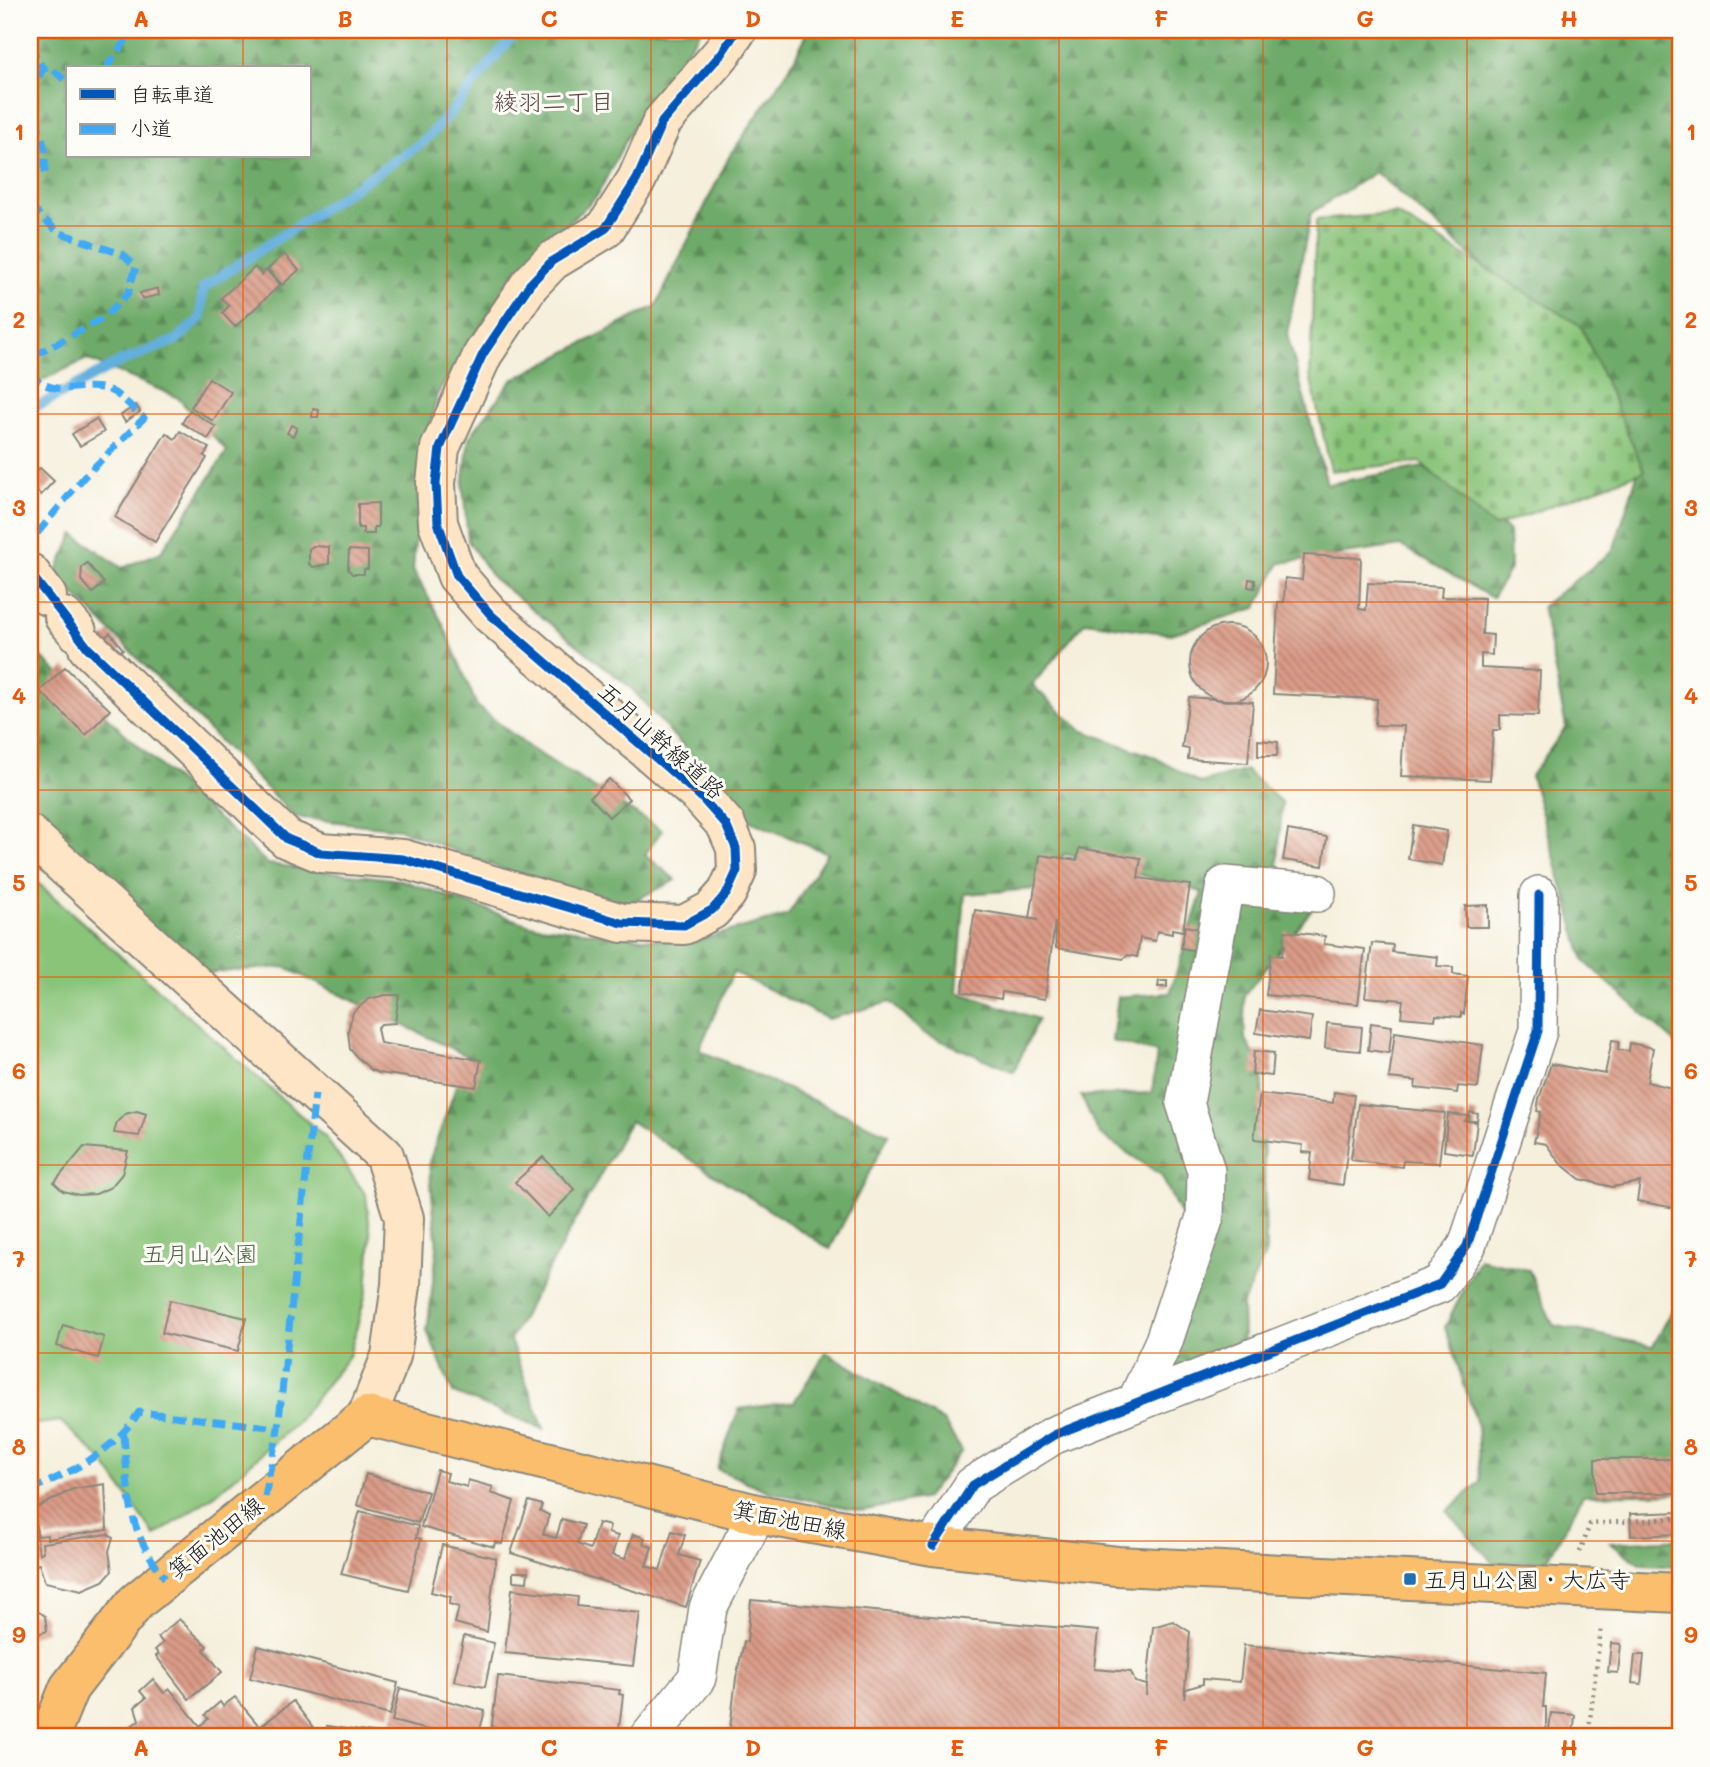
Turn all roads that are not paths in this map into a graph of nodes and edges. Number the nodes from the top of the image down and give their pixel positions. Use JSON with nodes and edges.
{"nodes":[{"id":1,"x":737,"y":30,"type":"edge"},
{"id":2,"x":63,"y":615,"type":"edge"},
{"id":3,"x":30,"y":835,"type":"edge"},
{"id":4,"x":1317,"y":893,"type":"dead end"},
{"id":5,"x":1539,"y":895,"type":"dead end"},
{"id":6,"x":1136,"y":1402,"type":"junction"},
{"id":7,"x":367,"y":1416,"type":"junction"},
{"id":8,"x":757,"y":1514,"type":"junction"},
{"id":9,"x":933,"y":1546,"type":"junction"},
{"id":10,"x":1680,"y":1593,"type":"edge"},
{"id":11,"x":49,"y":1737,"type":"edge"},
{"id":12,"x":649,"y":1737,"type":"edge"}],
"edges":[{"from":1,"to":2,"type":"street","name":"五月山幹線道路"},
{"from":3,"to":7,"type":"street"},
{"from":4,"to":6,"type":"street"},
{"from":5,"to":6,"type":"street"},
{"from":6,"to":9,"type":"street"},
{"from":7,"to":8,"type":"main road","name":"箕面池田線"},
{"from":7,"to":11,"type":"main road","name":"箕面池田線"},
{"from":8,"to":9,"type":"main road","name":"箕面池田線"},
{"from":8,"to":12,"type":"street"},
{"from":9,"to":10,"type":"main road","name":"箕面池田線"}]}
